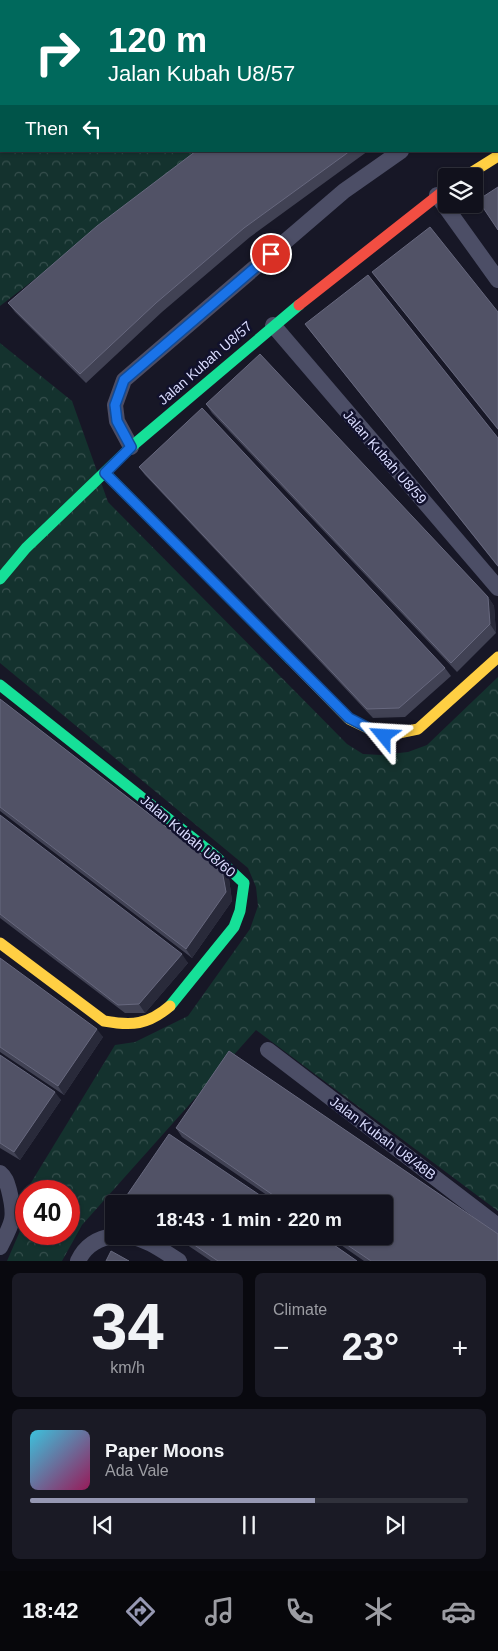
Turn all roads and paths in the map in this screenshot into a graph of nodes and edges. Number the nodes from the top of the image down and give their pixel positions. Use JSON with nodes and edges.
{"nodes":[{"id":1,"x":400,"y":152,"type":"edge"},
{"id":2,"x":498,"y":156,"type":"edge"},
{"id":3,"x":479,"y":168,"type":"edge"},
{"id":4,"x":438,"y":194,"type":"edge"},
{"id":5,"x":455,"y":213,"type":"edge"},
{"id":6,"x":498,"y":280,"type":"edge"},
{"id":7,"x":272,"y":325,"type":"junction"},
{"id":8,"x":131,"y":447,"type":"junction"},
{"id":9,"x":105,"y":473,"type":"junction"},
{"id":10,"x":0,"y":579,"type":"edge"},
{"id":11,"x":498,"y":588,"type":"edge"},
{"id":12,"x":498,"y":657,"type":"edge"},
{"id":13,"x":0,"y":685,"type":"edge"},
{"id":14,"x":0,"y":943,"type":"edge"},
{"id":15,"x":268,"y":1050,"type":"dead end"},
{"id":16,"x":0,"y":1173,"type":"edge"},
{"id":17,"x":498,"y":1226,"type":"edge"},
{"id":18,"x":105,"y":1237,"type":"edge"},
{"id":19,"x":153,"y":1245,"type":"edge"},
{"id":20,"x":0,"y":1248,"type":"edge"},
{"id":21,"x":78,"y":1261,"type":"edge"},
{"id":22,"x":179,"y":1261,"type":"edge"}],
"edges":[{"from":1,"to":8,"type":"street"},
{"from":2,"to":3,"type":"street"},
{"from":4,"to":7,"type":"street","name":"Jalan Kubah U8/57"},
{"from":5,"to":6,"type":"street"},
{"from":7,"to":8,"type":"street","name":"Jalan Kubah U8/57"},
{"from":7,"to":11,"type":"street","name":"Jalan Kubah U8/59"},
{"from":8,"to":9,"type":"street","name":"Jalan Kubah U8/57"},
{"from":9,"to":10,"type":"street","name":"Jalan Kubah U8/57"},
{"from":9,"to":12,"type":"street"},
{"from":13,"to":14,"type":"street","name":"Jalan Kubah U8/60"},
{"from":15,"to":17,"type":"street","name":"Jalan Kubah U8/48B"},
{"from":16,"to":20,"type":"street"},
{"from":18,"to":21,"type":"street"},
{"from":19,"to":22,"type":"street"}]}
